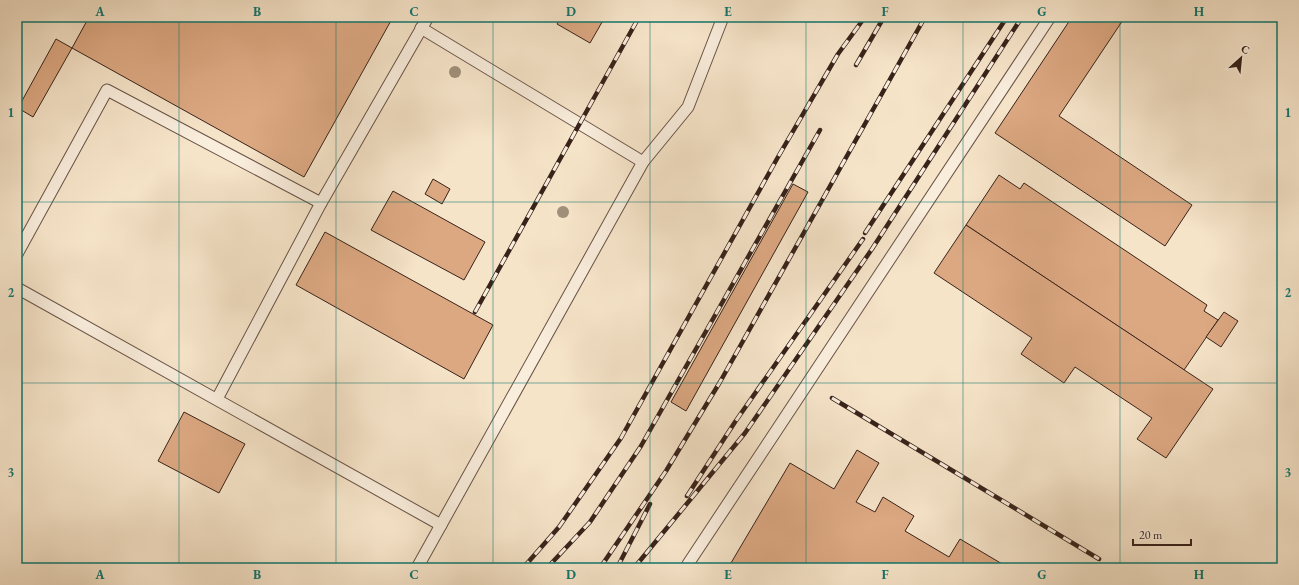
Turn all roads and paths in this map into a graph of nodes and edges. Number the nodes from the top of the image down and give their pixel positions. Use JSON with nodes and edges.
{"nodes":[{"id":1,"x":428,"y":17,"type":"edge"},
{"id":2,"x":723,"y":17,"type":"edge"},
{"id":3,"x":1050,"y":17,"type":"edge"},
{"id":4,"x":422,"y":28,"type":"junction"},
{"id":5,"x":643,"y":162,"type":"junction"},
{"id":6,"x":321,"y":203,"type":"junction"},
{"id":7,"x":17,"y":254,"type":"edge"},
{"id":8,"x":17,"y":288,"type":"edge"},
{"id":9,"x":217,"y":399,"type":"junction"},
{"id":10,"x":441,"y":525,"type":"junction"},
{"id":11,"x":688,"y":564,"type":"dead end"},
{"id":12,"x":417,"y":568,"type":"edge"}],
"edges":[{"from":1,"to":4,"type":"lane"},
{"from":2,"to":5,"type":"lane"},
{"from":3,"to":11,"type":"lane"},
{"from":4,"to":5,"type":"lane"},
{"from":4,"to":6,"type":"lane"},
{"from":5,"to":10,"type":"lane"},
{"from":6,"to":7,"type":"lane"},
{"from":6,"to":9,"type":"lane"},
{"from":8,"to":9,"type":"lane"},
{"from":9,"to":10,"type":"lane"},
{"from":10,"to":12,"type":"lane"}]}
